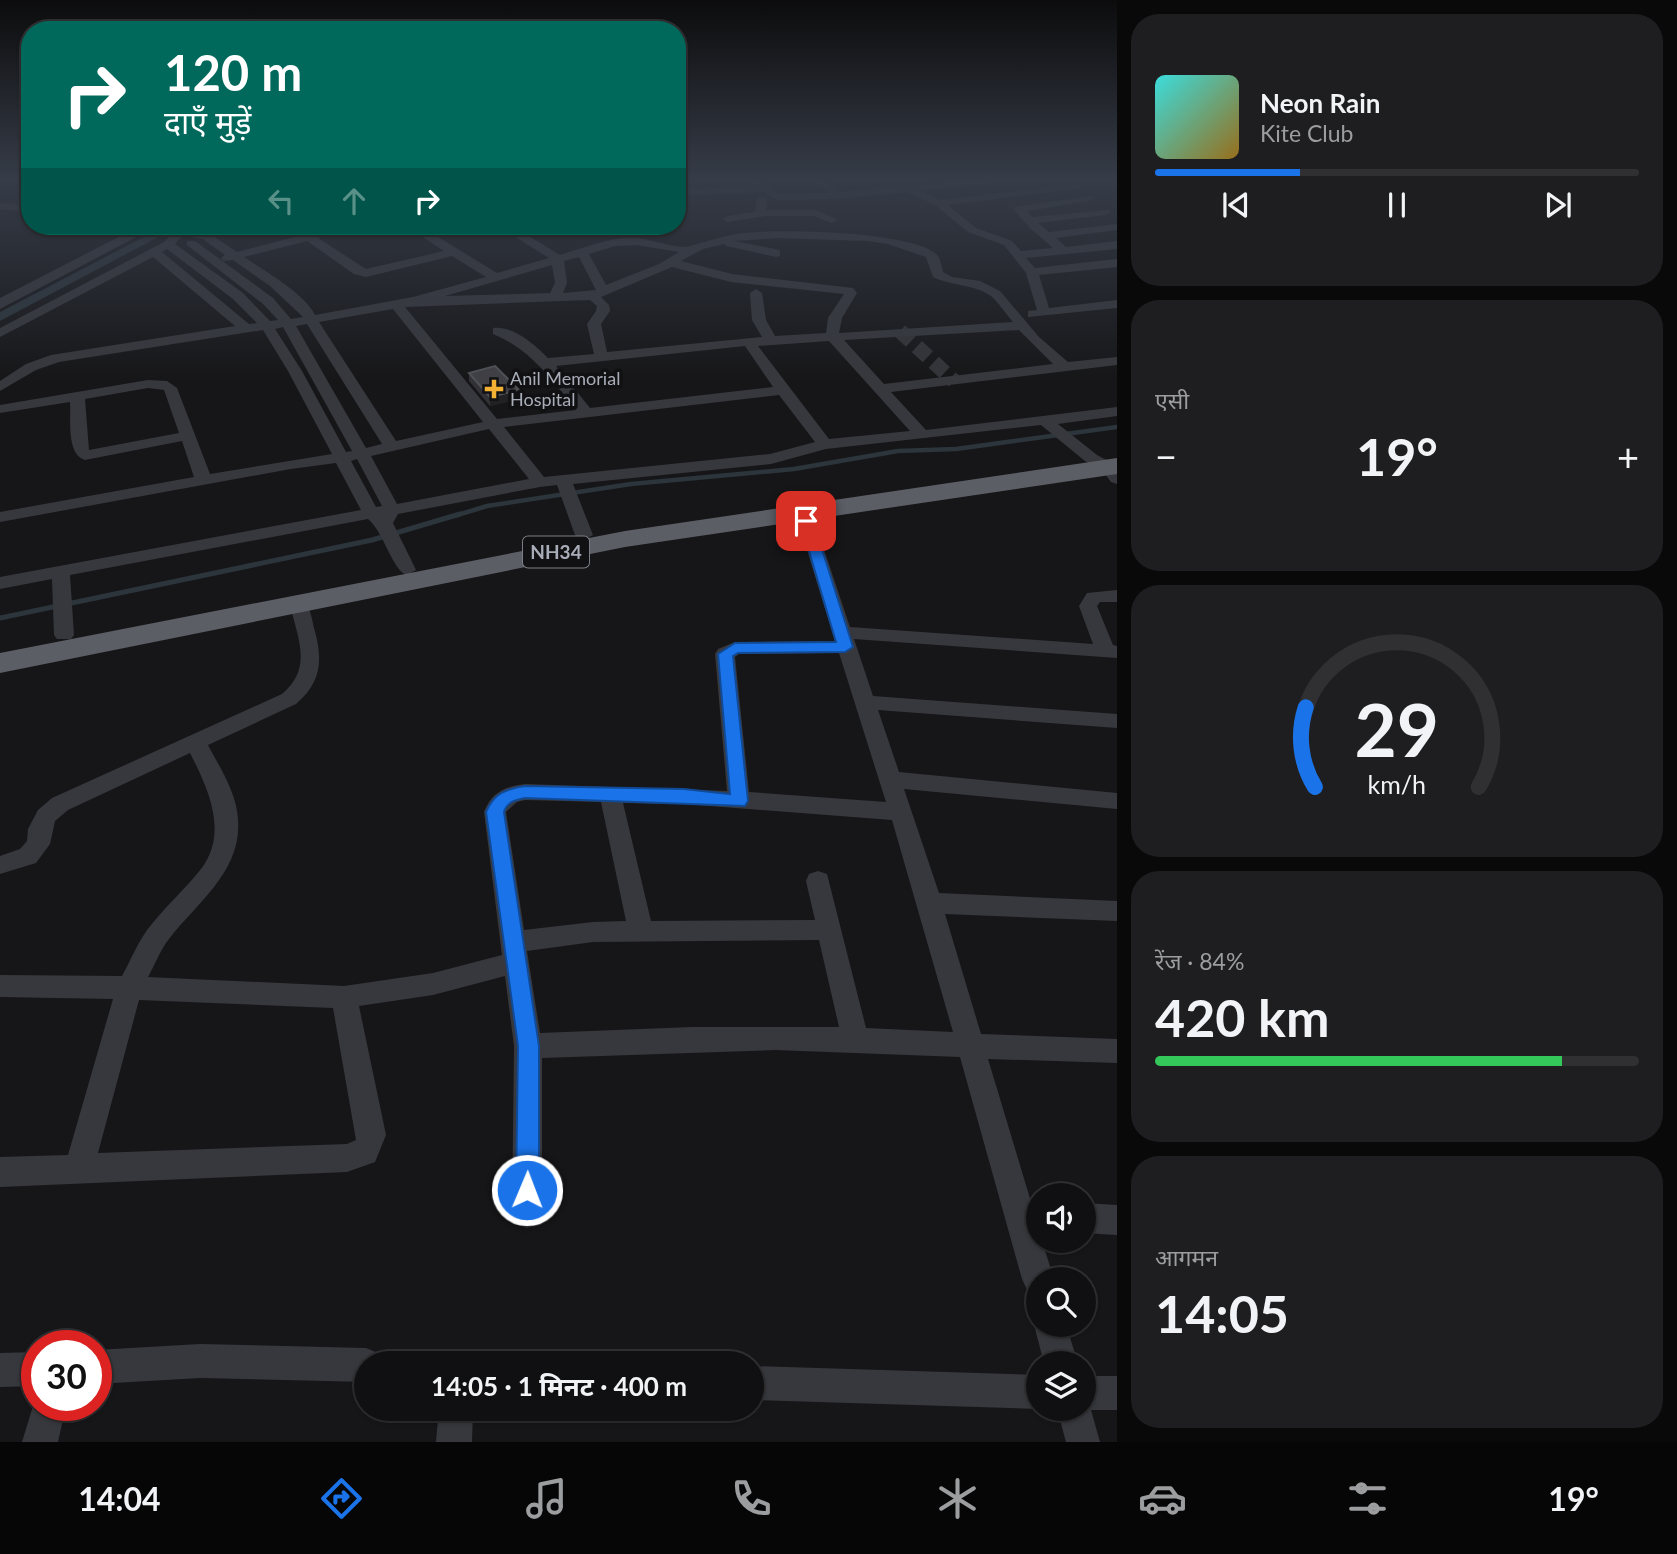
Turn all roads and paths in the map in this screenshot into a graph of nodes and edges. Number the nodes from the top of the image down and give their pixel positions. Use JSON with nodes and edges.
{"nodes":[{"id":1,"x":112,"y":247,"type":"edge"},
{"id":2,"x":160,"y":247,"type":"edge"},
{"id":3,"x":182,"y":247,"type":"edge"},
{"id":4,"x":191,"y":247,"type":"edge"},
{"id":5,"x":224,"y":247,"type":"edge"},
{"id":6,"x":266,"y":247,"type":"edge"},
{"id":7,"x":324,"y":247,"type":"edge"},
{"id":8,"x":447,"y":247,"type":"edge"},
{"id":9,"x":539,"y":247,"type":"edge"},
{"id":10,"x":598,"y":247,"type":"edge"},
{"id":11,"x":671,"y":247,"type":"edge"},
{"id":12,"x":701,"y":247,"type":"edge"},
{"id":13,"x":744,"y":247,"type":"edge"},
{"id":14,"x":909,"y":247,"type":"edge"},
{"id":15,"x":1011,"y":247,"type":"edge"},
{"id":16,"x":1060,"y":247,"type":"edge"},
{"id":17,"x":1092,"y":247,"type":"edge"},
{"id":18,"x":1063,"y":250,"type":"junction"},
{"id":19,"x":453,"y":251,"type":"junction"},
{"id":20,"x":691,"y":251,"type":"junction"},
{"id":21,"x":154,"y":252,"type":"junction"},
{"id":22,"x":580,"y":252,"type":"junction"},
{"id":23,"x":776,"y":253,"type":"dead end"},
{"id":24,"x":237,"y":255,"type":"junction"},
{"id":25,"x":1017,"y":256,"type":"junction"},
{"id":26,"x":557,"y":258,"type":"junction"},
{"id":27,"x":216,"y":261,"type":"junction"},
{"id":28,"x":194,"y":262,"type":"junction"},
{"id":29,"x":670,"y":263,"type":"junction"},
{"id":30,"x":1117,"y":263,"type":"edge"},
{"id":31,"x":1032,"y":272,"type":"junction"},
{"id":32,"x":495,"y":277,"type":"junction"},
{"id":33,"x":598,"y":293,"type":"junction"},
{"id":34,"x":756,"y":293,"type":"dead end"},
{"id":35,"x":555,"y":296,"type":"junction"},
{"id":36,"x":415,"y":301,"type":"junction"},
{"id":37,"x":0,"y":304,"type":"edge"},
{"id":38,"x":1117,"y":304,"type":"edge"},
{"id":39,"x":397,"y":305,"type":"junction"},
{"id":40,"x":1044,"y":313,"type":"junction"},
{"id":41,"x":311,"y":320,"type":"junction"},
{"id":42,"x":1017,"y":321,"type":"junction"},
{"id":43,"x":287,"y":323,"type":"junction"},
{"id":44,"x":267,"y":325,"type":"junction"},
{"id":45,"x":246,"y":328,"type":"junction"},
{"id":46,"x":498,"y":331,"type":"dead end"},
{"id":47,"x":0,"y":333,"type":"edge"},
{"id":48,"x":832,"y":336,"type":"junction"},
{"id":49,"x":770,"y":340,"type":"junction"},
{"id":50,"x":749,"y":342,"type":"junction"},
{"id":51,"x":601,"y":355,"type":"junction"},
{"id":52,"x":1117,"y":361,"type":"edge"},
{"id":53,"x":544,"y":363,"type":"junction"},
{"id":54,"x":1065,"y":367,"type":"junction"},
{"id":55,"x":0,"y":387,"type":"edge"},
{"id":56,"x":878,"y":388,"type":"junction"},
{"id":57,"x":783,"y":390,"type":"junction"},
{"id":58,"x":77,"y":397,"type":"junction"},
{"id":59,"x":0,"y":409,"type":"edge"},
{"id":60,"x":1117,"y":412,"type":"edge"},
{"id":61,"x":586,"y":413,"type":"junction"},
{"id":62,"x":1045,"y":420,"type":"junction"},
{"id":63,"x":493,"y":424,"type":"junction"},
{"id":64,"x":922,"y":435,"type":"junction"},
{"id":65,"x":186,"y":436,"type":"junction"},
{"id":66,"x":825,"y":443,"type":"junction"},
{"id":67,"x":391,"y":446,"type":"junction"},
{"id":68,"x":362,"y":453,"type":"junction"},
{"id":69,"x":1097,"y":457,"type":"edge"},
{"id":70,"x":341,"y":458,"type":"junction"},
{"id":71,"x":204,"y":481,"type":"junction"},
{"id":72,"x":540,"y":482,"type":"junction"},
{"id":73,"x":568,"y":492,"type":"junction"},
{"id":74,"x":803,"y":511,"type":"junction"},
{"id":75,"x":371,"y":513,"type":"junction"},
{"id":76,"x":0,"y":517,"type":"edge"},
{"id":77,"x":389,"y":517,"type":"junction"},
{"id":78,"x":584,"y":535,"type":"junction"},
{"id":79,"x":404,"y":561,"type":"junction"},
{"id":80,"x":61,"y":572,"type":"junction"},
{"id":81,"x":0,"y":583,"type":"edge"},
{"id":82,"x":1117,"y":596,"type":"edge"},
{"id":83,"x":299,"y":605,"type":"junction"},
{"id":84,"x":64,"y":617,"type":"junction"},
{"id":85,"x":843,"y":639,"type":"junction"},
{"id":86,"x":0,"y":647,"type":"edge"},
{"id":87,"x":1111,"y":652,"type":"edge"},
{"id":88,"x":0,"y":663,"type":"edge"},
{"id":89,"x":863,"y":702,"type":"junction"},
{"id":90,"x":1117,"y":720,"type":"edge"},
{"id":91,"x":195,"y":741,"type":"junction"},
{"id":92,"x":890,"y":779,"type":"junction"},
{"id":93,"x":610,"y":793,"type":"junction"},
{"id":94,"x":739,"y":801,"type":"junction"},
{"id":95,"x":1117,"y":801,"type":"edge"},
{"id":96,"x":900,"y":812,"type":"junction"},
{"id":97,"x":0,"y":865,"type":"edge"},
{"id":98,"x":818,"y":881,"type":"dead end"},
{"id":99,"x":928,"y":903,"type":"junction"},
{"id":100,"x":1117,"y":911,"type":"edge"},
{"id":101,"x":830,"y":930,"type":"junction"},
{"id":102,"x":641,"y":931,"type":"junction"},
{"id":103,"x":515,"y":952,"type":"junction"},
{"id":104,"x":0,"y":986,"type":"edge"},
{"id":105,"x":129,"y":989,"type":"junction"},
{"id":106,"x":344,"y":997,"type":"junction"},
{"id":107,"x":855,"y":1040,"type":"junction"},
{"id":108,"x":528,"y":1046,"type":"junction"},
{"id":109,"x":972,"y":1048,"type":"junction"},
{"id":110,"x":1117,"y":1051,"type":"edge"},
{"id":111,"x":79,"y":1168,"type":"junction"},
{"id":112,"x":0,"y":1172,"type":"edge"},
{"id":113,"x":1026,"y":1205,"type":"edge"},
{"id":114,"x":527,"y":1213,"type":"dead end"},
{"id":115,"x":1096,"y":1219,"type":"edge"},
{"id":116,"x":1117,"y":1220,"type":"edge"},
{"id":117,"x":354,"y":1365,"type":"edge"},
{"id":118,"x":112,"y":1366,"type":"edge"},
{"id":119,"x":21,"y":1369,"type":"edge"},
{"id":120,"x":0,"y":1370,"type":"edge"},
{"id":121,"x":764,"y":1383,"type":"edge"},
{"id":122,"x":1026,"y":1392,"type":"edge"},
{"id":123,"x":1096,"y":1393,"type":"edge"},
{"id":124,"x":1117,"y":1393,"type":"edge"},
{"id":125,"x":45,"y":1421,"type":"edge"},
{"id":126,"x":455,"y":1421,"type":"edge"},
{"id":127,"x":1077,"y":1421,"type":"edge"},
{"id":128,"x":40,"y":1442,"type":"edge"},
{"id":129,"x":454,"y":1442,"type":"edge"},
{"id":130,"x":1083,"y":1442,"type":"edge"}],
"edges":[{"from":1,"to":37,"type":"street"},
{"from":2,"to":21,"type":"street"},
{"from":3,"to":28,"type":"street"},
{"from":4,"to":27,"type":"street"},
{"from":5,"to":24,"type":"street"},
{"from":6,"to":24,"type":"street"},
{"from":7,"to":19,"type":"street"},
{"from":8,"to":19,"type":"street"},
{"from":9,"to":26,"type":"street"},
{"from":10,"to":22,"type":"street"},
{"from":11,"to":20,"type":"street"},
{"from":12,"to":20,"type":"street"},
{"from":13,"to":23,"type":"street"},
{"from":14,"to":42,"type":"street"},
{"from":15,"to":25,"type":"street"},
{"from":16,"to":18,"type":"street"},
{"from":17,"to":18,"type":"street"},
{"from":18,"to":25,"type":"street"},
{"from":19,"to":32,"type":"street"},
{"from":20,"to":29,"type":"street"},
{"from":21,"to":45,"type":"street"},
{"from":21,"to":47,"type":"street"},
{"from":22,"to":26,"type":"street"},
{"from":22,"to":33,"type":"street"},
{"from":24,"to":27,"type":"street"},
{"from":24,"to":41,"type":"street"},
{"from":25,"to":31,"type":"street"},
{"from":26,"to":32,"type":"street"},
{"from":26,"to":35,"type":"street"},
{"from":27,"to":28,"type":"street"},
{"from":27,"to":43,"type":"street"},
{"from":28,"to":44,"type":"street"},
{"from":29,"to":33,"type":"street"},
{"from":29,"to":48,"type":"street"},
{"from":30,"to":31,"type":"street"},
{"from":31,"to":40,"type":"street"},
{"from":32,"to":36,"type":"street"},
{"from":33,"to":35,"type":"street"},
{"from":33,"to":51,"type":"street"},
{"from":34,"to":49,"type":"street"},
{"from":35,"to":36,"type":"street"},
{"from":36,"to":39,"type":"street"},
{"from":38,"to":40,"type":"street"},
{"from":39,"to":41,"type":"street"},
{"from":39,"to":63,"type":"street"},
{"from":40,"to":42,"type":"street"},
{"from":41,"to":43,"type":"street"},
{"from":41,"to":67,"type":"street"},
{"from":42,"to":48,"type":"street"},
{"from":42,"to":54,"type":"street"},
{"from":43,"to":44,"type":"street"},
{"from":43,"to":68,"type":"street"},
{"from":44,"to":45,"type":"street"},
{"from":44,"to":70,"type":"street"},
{"from":45,"to":55,"type":"street"},
{"from":46,"to":53,"type":"street"},
{"from":48,"to":49,"type":"street"},
{"from":48,"to":56,"type":"street"},
{"from":49,"to":50,"type":"street"},
{"from":50,"to":51,"type":"street"},
{"from":50,"to":57,"type":"street"},
{"from":51,"to":53,"type":"street"},
{"from":52,"to":54,"type":"street"},
{"from":53,"to":61,"type":"street"},
{"from":54,"to":56,"type":"street"},
{"from":56,"to":64,"type":"street"},
{"from":57,"to":61,"type":"street"},
{"from":57,"to":66,"type":"street"},
{"from":58,"to":59,"type":"street"},
{"from":58,"to":65,"type":"street"},
{"from":58,"to":65,"type":"street"},
{"from":60,"to":62,"type":"street"},
{"from":61,"to":63,"type":"street"},
{"from":62,"to":64,"type":"street"},
{"from":62,"to":69,"type":"street"},
{"from":63,"to":67,"type":"street"},
{"from":63,"to":72,"type":"street"},
{"from":64,"to":66,"type":"street"},
{"from":65,"to":71,"type":"street"},
{"from":66,"to":73,"type":"street"},
{"from":67,"to":68,"type":"street"},
{"from":68,"to":70,"type":"street"},
{"from":68,"to":77,"type":"street"},
{"from":69,"to":74,"type":"highway","number":"NH34"},
{"from":69,"to":78,"type":"highway","number":"NH34"},
{"from":70,"to":71,"type":"street"},
{"from":70,"to":75,"type":"street"},
{"from":71,"to":76,"type":"street"},
{"from":72,"to":73,"type":"street"},
{"from":72,"to":77,"type":"street"},
{"from":73,"to":78,"type":"street"},
{"from":74,"to":83,"type":"highway","number":"NH34"},
{"from":74,"to":85,"type":"street"},
{"from":75,"to":77,"type":"street"},
{"from":75,"to":80,"type":"street"},
{"from":77,"to":79,"type":"street"},
{"from":78,"to":79,"type":"highway","number":"NH34"},
{"from":79,"to":84,"type":"highway","number":"NH34"},
{"from":80,"to":81,"type":"street"},
{"from":80,"to":84,"type":"street"},
{"from":82,"to":87,"type":"street"},
{"from":83,"to":88,"type":"highway","number":"NH34"},
{"from":83,"to":91,"type":"street"},
{"from":84,"to":86,"type":"highway","number":"NH34"},
{"from":85,"to":87,"type":"street"},
{"from":85,"to":89,"type":"street"},
{"from":85,"to":94,"type":"street"},
{"from":89,"to":90,"type":"street"},
{"from":89,"to":92,"type":"street"},
{"from":91,"to":97,"type":"street"},
{"from":91,"to":105,"type":"street"},
{"from":92,"to":95,"type":"street"},
{"from":92,"to":96,"type":"street"},
{"from":93,"to":94,"type":"street"},
{"from":93,"to":102,"type":"street"},
{"from":93,"to":103,"type":"street"},
{"from":94,"to":96,"type":"street"},
{"from":96,"to":99,"type":"street"},
{"from":98,"to":101,"type":"street"},
{"from":99,"to":100,"type":"street"},
{"from":99,"to":109,"type":"street"},
{"from":101,"to":102,"type":"street"},
{"from":101,"to":107,"type":"street"},
{"from":102,"to":103,"type":"street"},
{"from":103,"to":106,"type":"street"},
{"from":103,"to":108,"type":"street"},
{"from":104,"to":105,"type":"street"},
{"from":105,"to":106,"type":"street"},
{"from":105,"to":111,"type":"street"},
{"from":106,"to":111,"type":"street"},
{"from":107,"to":108,"type":"street"},
{"from":107,"to":109,"type":"street"},
{"from":108,"to":114,"type":"street"},
{"from":109,"to":110,"type":"street"},
{"from":109,"to":113,"type":"street"},
{"from":111,"to":112,"type":"street"},
{"from":115,"to":116,"type":"street"},
{"from":117,"to":118,"type":"street"},
{"from":119,"to":120,"type":"street"},
{"from":121,"to":122,"type":"street"},
{"from":123,"to":124,"type":"street"},
{"from":125,"to":128,"type":"street"},
{"from":126,"to":129,"type":"street"},
{"from":127,"to":130,"type":"street"}]}
